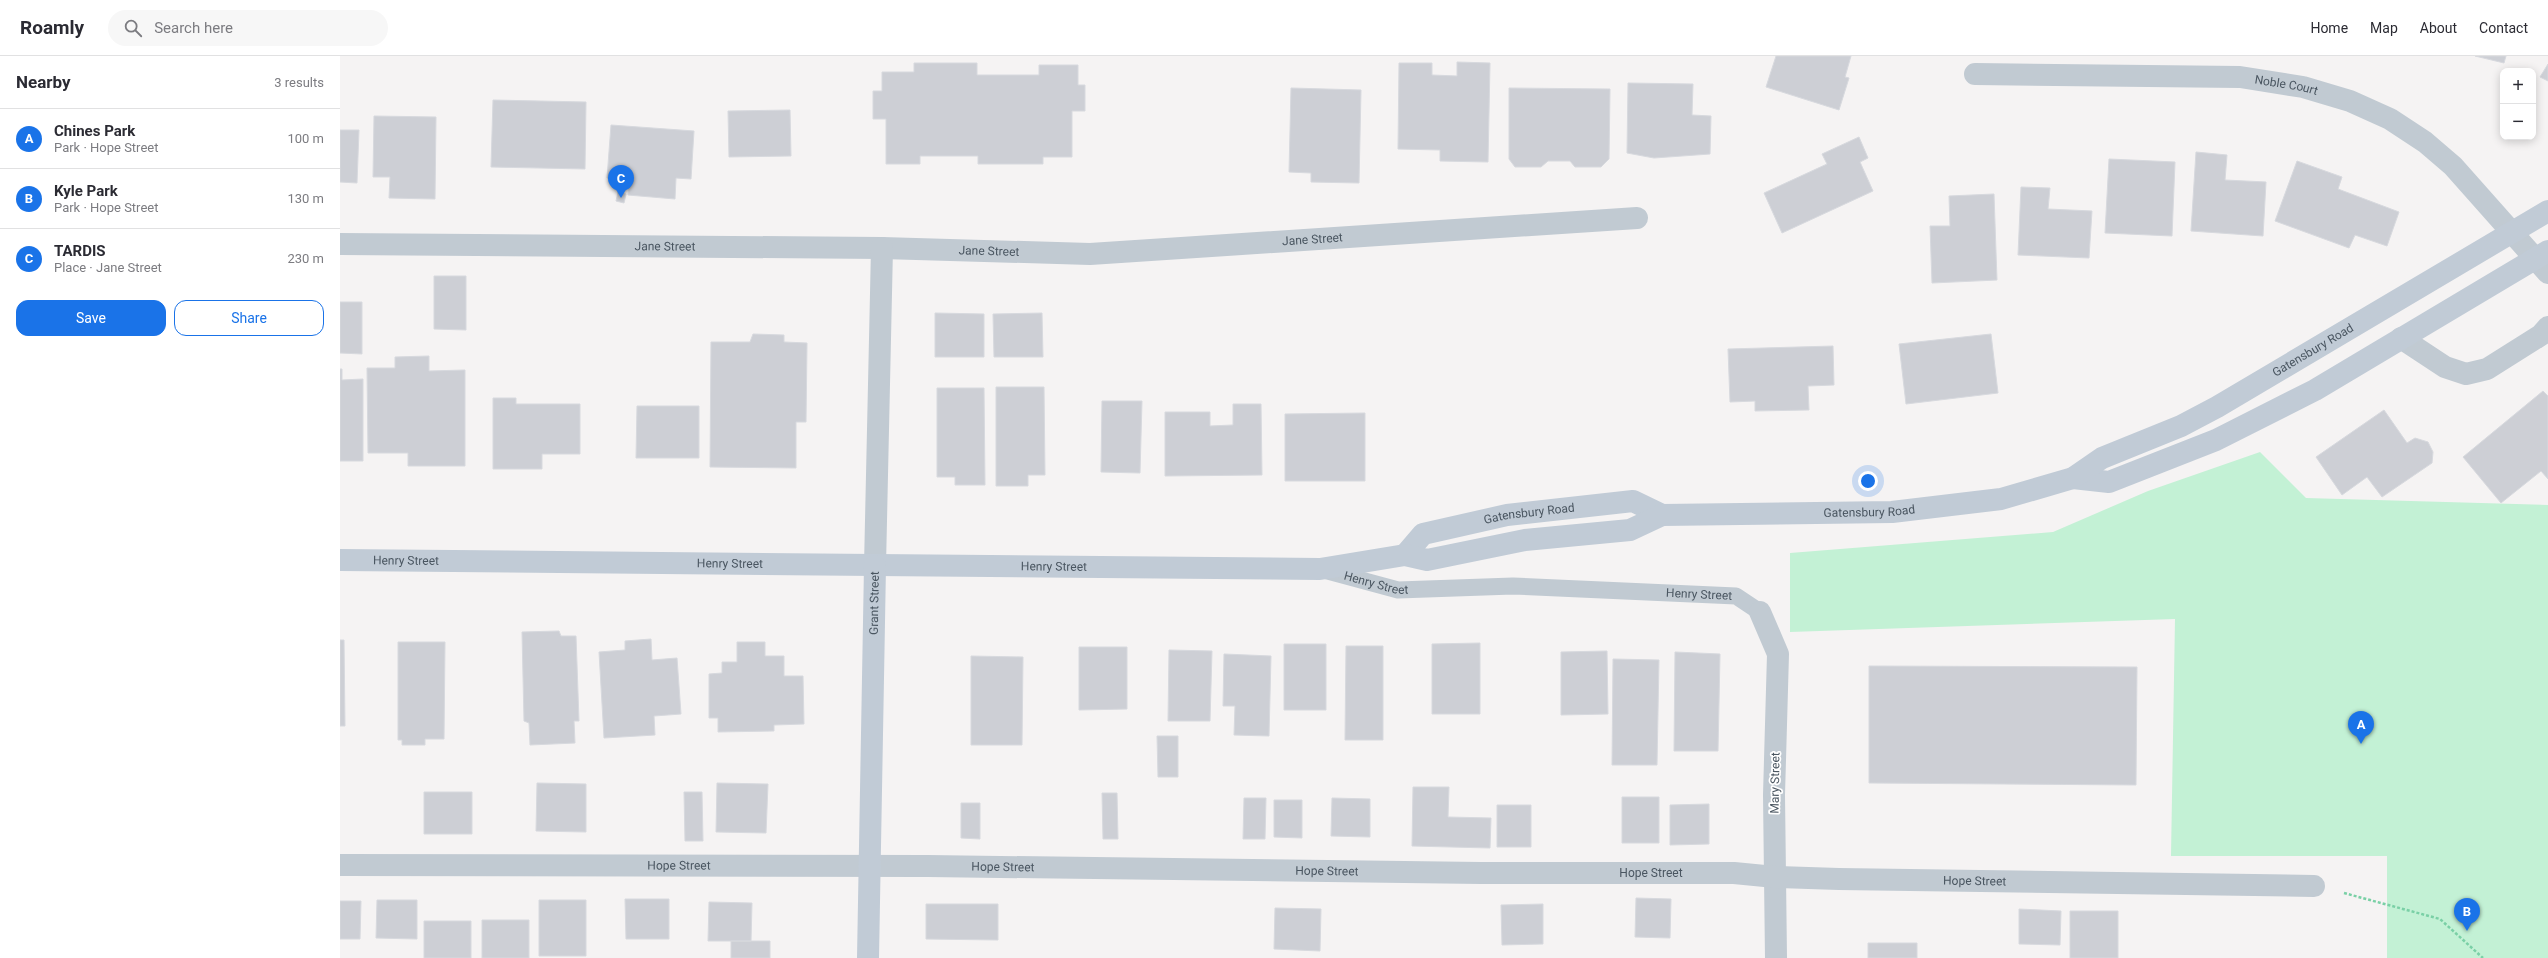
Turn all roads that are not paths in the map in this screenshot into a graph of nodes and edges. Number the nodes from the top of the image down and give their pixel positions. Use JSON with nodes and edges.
{"nodes":[{"id":1,"x":1975,"y":74,"type":"dead end"},
{"id":2,"x":2548,"y":211,"type":"edge"},
{"id":3,"x":1637,"y":218,"type":"dead end"},
{"id":4,"x":2510,"y":233,"type":"junction"},
{"id":5,"x":340,"y":244,"type":"edge"},
{"id":6,"x":882,"y":248,"type":"junction"},
{"id":7,"x":2544,"y":261,"type":"edge"},
{"id":8,"x":2548,"y":327,"type":"edge"},
{"id":9,"x":2401,"y":338,"type":"junction"},
{"id":10,"x":2074,"y":478,"type":"junction"},
{"id":11,"x":1662,"y":515,"type":"junction"},
{"id":12,"x":1405,"y":555,"type":"junction"},
{"id":13,"x":340,"y":560,"type":"edge"},
{"id":14,"x":875,"y":566,"type":"junction"},
{"id":15,"x":1320,"y":569,"type":"junction"},
{"id":16,"x":1760,"y":612,"type":"joint"},
{"id":17,"x":340,"y":865,"type":"edge"},
{"id":18,"x":869,"y":867,"type":"junction"},
{"id":19,"x":1775,"y":877,"type":"junction"},
{"id":20,"x":2314,"y":886,"type":"road end"},
{"id":21,"x":868,"y":958,"type":"edge"},
{"id":22,"x":1776,"y":958,"type":"edge"}],
"edges":[{"from":1,"to":4,"type":"street","name":"Noble Court"},
{"from":2,"to":4,"type":"street","name":"Gatensbury Road"},
{"from":3,"to":6,"type":"street","name":"Jane Street"},
{"from":4,"to":7,"type":"street","name":"Noble Court"},
{"from":4,"to":10,"type":"street","name":"Gatensbury Road"},
{"from":5,"to":6,"type":"street","name":"Jane Street"},
{"from":6,"to":14,"type":"street","name":"Grant Street"},
{"from":7,"to":9,"type":"street","name":"Gatensbury Road"},
{"from":8,"to":9,"type":"street"},
{"from":9,"to":10,"type":"street","name":"Gatensbury Road"},
{"from":10,"to":11,"type":"street","name":"Gatensbury Road"},
{"from":11,"to":12,"type":"street","name":"Gatensbury Road"},
{"from":11,"to":12,"type":"street","name":"Gatensbury Road"},
{"from":12,"to":15,"type":"street","name":"Gatensbury Road"},
{"from":13,"to":14,"type":"street","name":"Henry Street"},
{"from":14,"to":15,"type":"street","name":"Henry Street"},
{"from":14,"to":18,"type":"street","name":"Grant Street"},
{"from":15,"to":16,"type":"lane","name":"Henry Street"},
{"from":16,"to":19,"type":"street","name":"Mary Street"},
{"from":17,"to":18,"type":"street","name":"Hope Street"},
{"from":18,"to":19,"type":"street","name":"Hope Street"},
{"from":18,"to":21,"type":"street","name":"Grant Street"},
{"from":19,"to":20,"type":"street","name":"Hope Street"},
{"from":19,"to":22,"type":"street","name":"Mary Street"}]}
